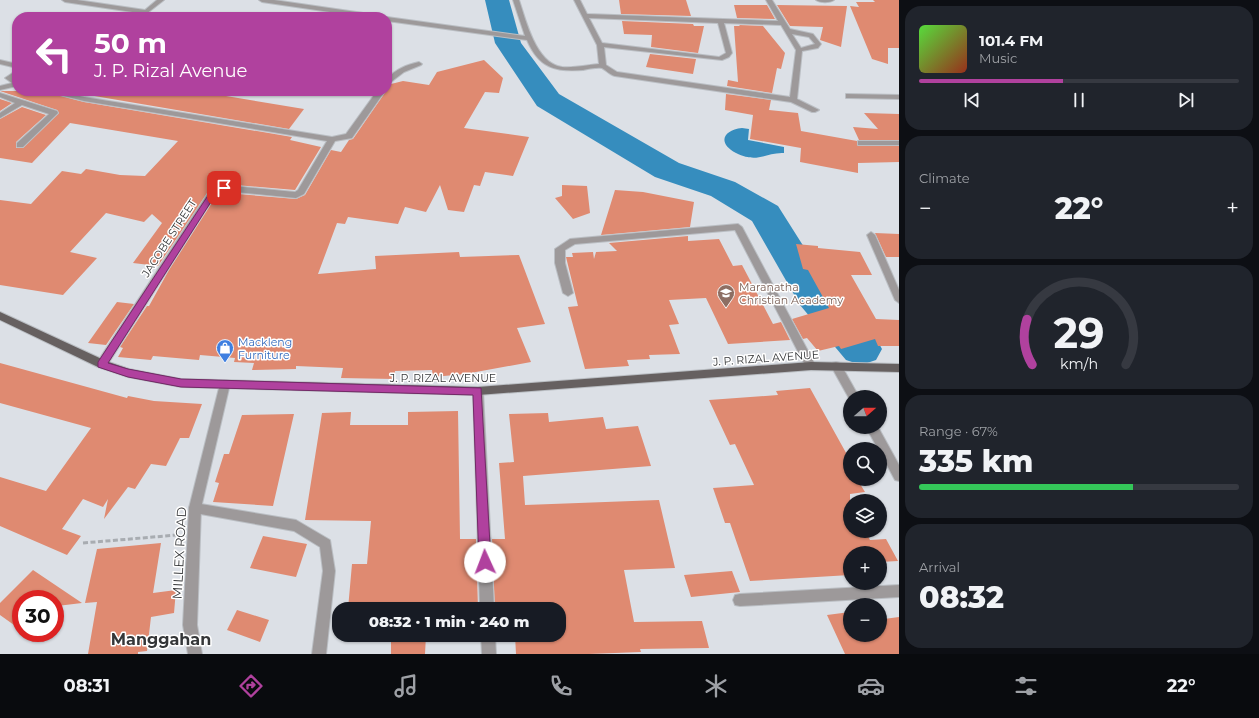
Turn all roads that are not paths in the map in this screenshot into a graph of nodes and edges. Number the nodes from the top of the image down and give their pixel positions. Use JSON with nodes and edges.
{"nodes":[{"id":1,"x":65,"y":0,"type":"edge"},
{"id":2,"x":161,"y":0,"type":"edge"},
{"id":3,"x":262,"y":0,"type":"edge"},
{"id":4,"x":516,"y":0,"type":"edge"},
{"id":5,"x":577,"y":0,"type":"edge"},
{"id":6,"x":769,"y":0,"type":"edge"},
{"id":7,"x":819,"y":0,"type":"edge"},
{"id":8,"x":826,"y":0,"type":"edge"},
{"id":9,"x":831,"y":0,"type":"edge"},
{"id":10,"x":343,"y":12,"type":"edge"},
{"id":11,"x":585,"y":16,"type":"junction"},
{"id":12,"x":392,"y":19,"type":"edge"},
{"id":13,"x":721,"y":22,"type":"junction"},
{"id":14,"x":781,"y":23,"type":"junction"},
{"id":15,"x":788,"y":31,"type":"junction"},
{"id":16,"x":529,"y":38,"type":"junction"},
{"id":17,"x":600,"y":45,"type":"junction"},
{"id":18,"x":799,"y":50,"type":"junction"},
{"id":19,"x":0,"y":62,"type":"edge"},
{"id":20,"x":419,"y":64,"type":"dead end"},
{"id":21,"x":12,"y":65,"type":"edge"},
{"id":22,"x":603,"y":66,"type":"junction"},
{"id":23,"x":392,"y":77,"type":"edge"},
{"id":24,"x":12,"y":85,"type":"edge"},
{"id":25,"x":0,"y":88,"type":"edge"},
{"id":26,"x":0,"y":95,"type":"edge"},
{"id":27,"x":70,"y":96,"type":"edge"},
{"id":28,"x":377,"y":96,"type":"edge"},
{"id":29,"x":849,"y":96,"type":"dead end"},
{"id":30,"x":899,"y":97,"type":"edge"},
{"id":31,"x":792,"y":100,"type":"junction"},
{"id":32,"x":21,"y":102,"type":"junction"},
{"id":33,"x":815,"y":110,"type":"dead end"},
{"id":34,"x":0,"y":116,"type":"edge"},
{"id":35,"x":332,"y":138,"type":"junction"},
{"id":36,"x":861,"y":143,"type":"dead end"},
{"id":37,"x":899,"y":143,"type":"edge"},
{"id":38,"x":20,"y":145,"type":"dead end"},
{"id":39,"x":871,"y":235,"type":"dead end"},
{"id":40,"x":568,"y":293,"type":"dead end"},
{"id":41,"x":899,"y":300,"type":"edge"},
{"id":42,"x":0,"y":316,"type":"edge"},
{"id":43,"x":102,"y":364,"type":"junction"},
{"id":44,"x":811,"y":366,"type":"junction"},
{"id":45,"x":836,"y":366,"type":"junction"},
{"id":46,"x":899,"y":368,"type":"edge"},
{"id":47,"x":225,"y":384,"type":"junction"},
{"id":48,"x":850,"y":390,"type":"edge"},
{"id":49,"x":478,"y":391,"type":"junction"},
{"id":50,"x":876,"y":434,"type":"edge"},
{"id":51,"x":899,"y":476,"type":"edge"},
{"id":52,"x":195,"y":508,"type":"junction"},
{"id":53,"x":899,"y":591,"type":"edge"},
{"id":54,"x":740,"y":600,"type":"dead end"},
{"id":55,"x":487,"y":602,"type":"edge"},
{"id":56,"x":488,"y":642,"type":"edge"},
{"id":57,"x":195,"y":654,"type":"edge"},
{"id":58,"x":319,"y":654,"type":"edge"},
{"id":59,"x":488,"y":654,"type":"edge"}],
"edges":[{"from":1,"to":2,"type":"street"},
{"from":3,"to":10,"type":"street"},
{"from":4,"to":16,"type":"street"},
{"from":5,"to":11,"type":"street"},
{"from":6,"to":14,"type":"street"},
{"from":7,"to":8,"type":"street"},
{"from":8,"to":9,"type":"street"},
{"from":11,"to":13,"type":"street"},
{"from":11,"to":17,"type":"street"},
{"from":12,"to":16,"type":"street"},
{"from":13,"to":14,"type":"street"},
{"from":13,"to":17,"type":"street"},
{"from":14,"to":15,"type":"street"},
{"from":15,"to":18,"type":"street"},
{"from":15,"to":18,"type":"street"},
{"from":16,"to":22,"type":"street"},
{"from":17,"to":22,"type":"street"},
{"from":18,"to":31,"type":"street"},
{"from":19,"to":21,"type":"street"},
{"from":20,"to":23,"type":"street"},
{"from":22,"to":31,"type":"street"},
{"from":24,"to":25,"type":"street"},
{"from":26,"to":32,"type":"street"},
{"from":27,"to":35,"type":"street"},
{"from":28,"to":35,"type":"street"},
{"from":29,"to":30,"type":"street"},
{"from":31,"to":33,"type":"street"},
{"from":32,"to":34,"type":"street"},
{"from":32,"to":38,"type":"street"},
{"from":35,"to":43,"type":"street","name":"JACOBE STREET"},
{"from":36,"to":37,"type":"street"},
{"from":39,"to":41,"type":"lane"},
{"from":40,"to":44,"type":"street"},
{"from":42,"to":43,"type":"main road","name":"J. P. RIZAL AVENUE"},
{"from":43,"to":47,"type":"main road","name":"J. P. RIZAL AVENUE"},
{"from":44,"to":45,"type":"main road","name":"J. P. RIZAL AVENUE"},
{"from":44,"to":49,"type":"main road","name":"J. P. RIZAL AVENUE"},
{"from":45,"to":46,"type":"main road","name":"J. P. RIZAL AVENUE"},
{"from":45,"to":48,"type":"street"},
{"from":47,"to":49,"type":"main road","name":"J. P. RIZAL AVENUE"},
{"from":47,"to":52,"type":"street","name":"MILLEX ROAD"},
{"from":49,"to":55,"type":"street"},
{"from":50,"to":51,"type":"street"},
{"from":52,"to":57,"type":"street","name":"MILLEX ROAD"},
{"from":52,"to":58,"type":"street"},
{"from":53,"to":54,"type":"street"},
{"from":56,"to":59,"type":"street"}]}
